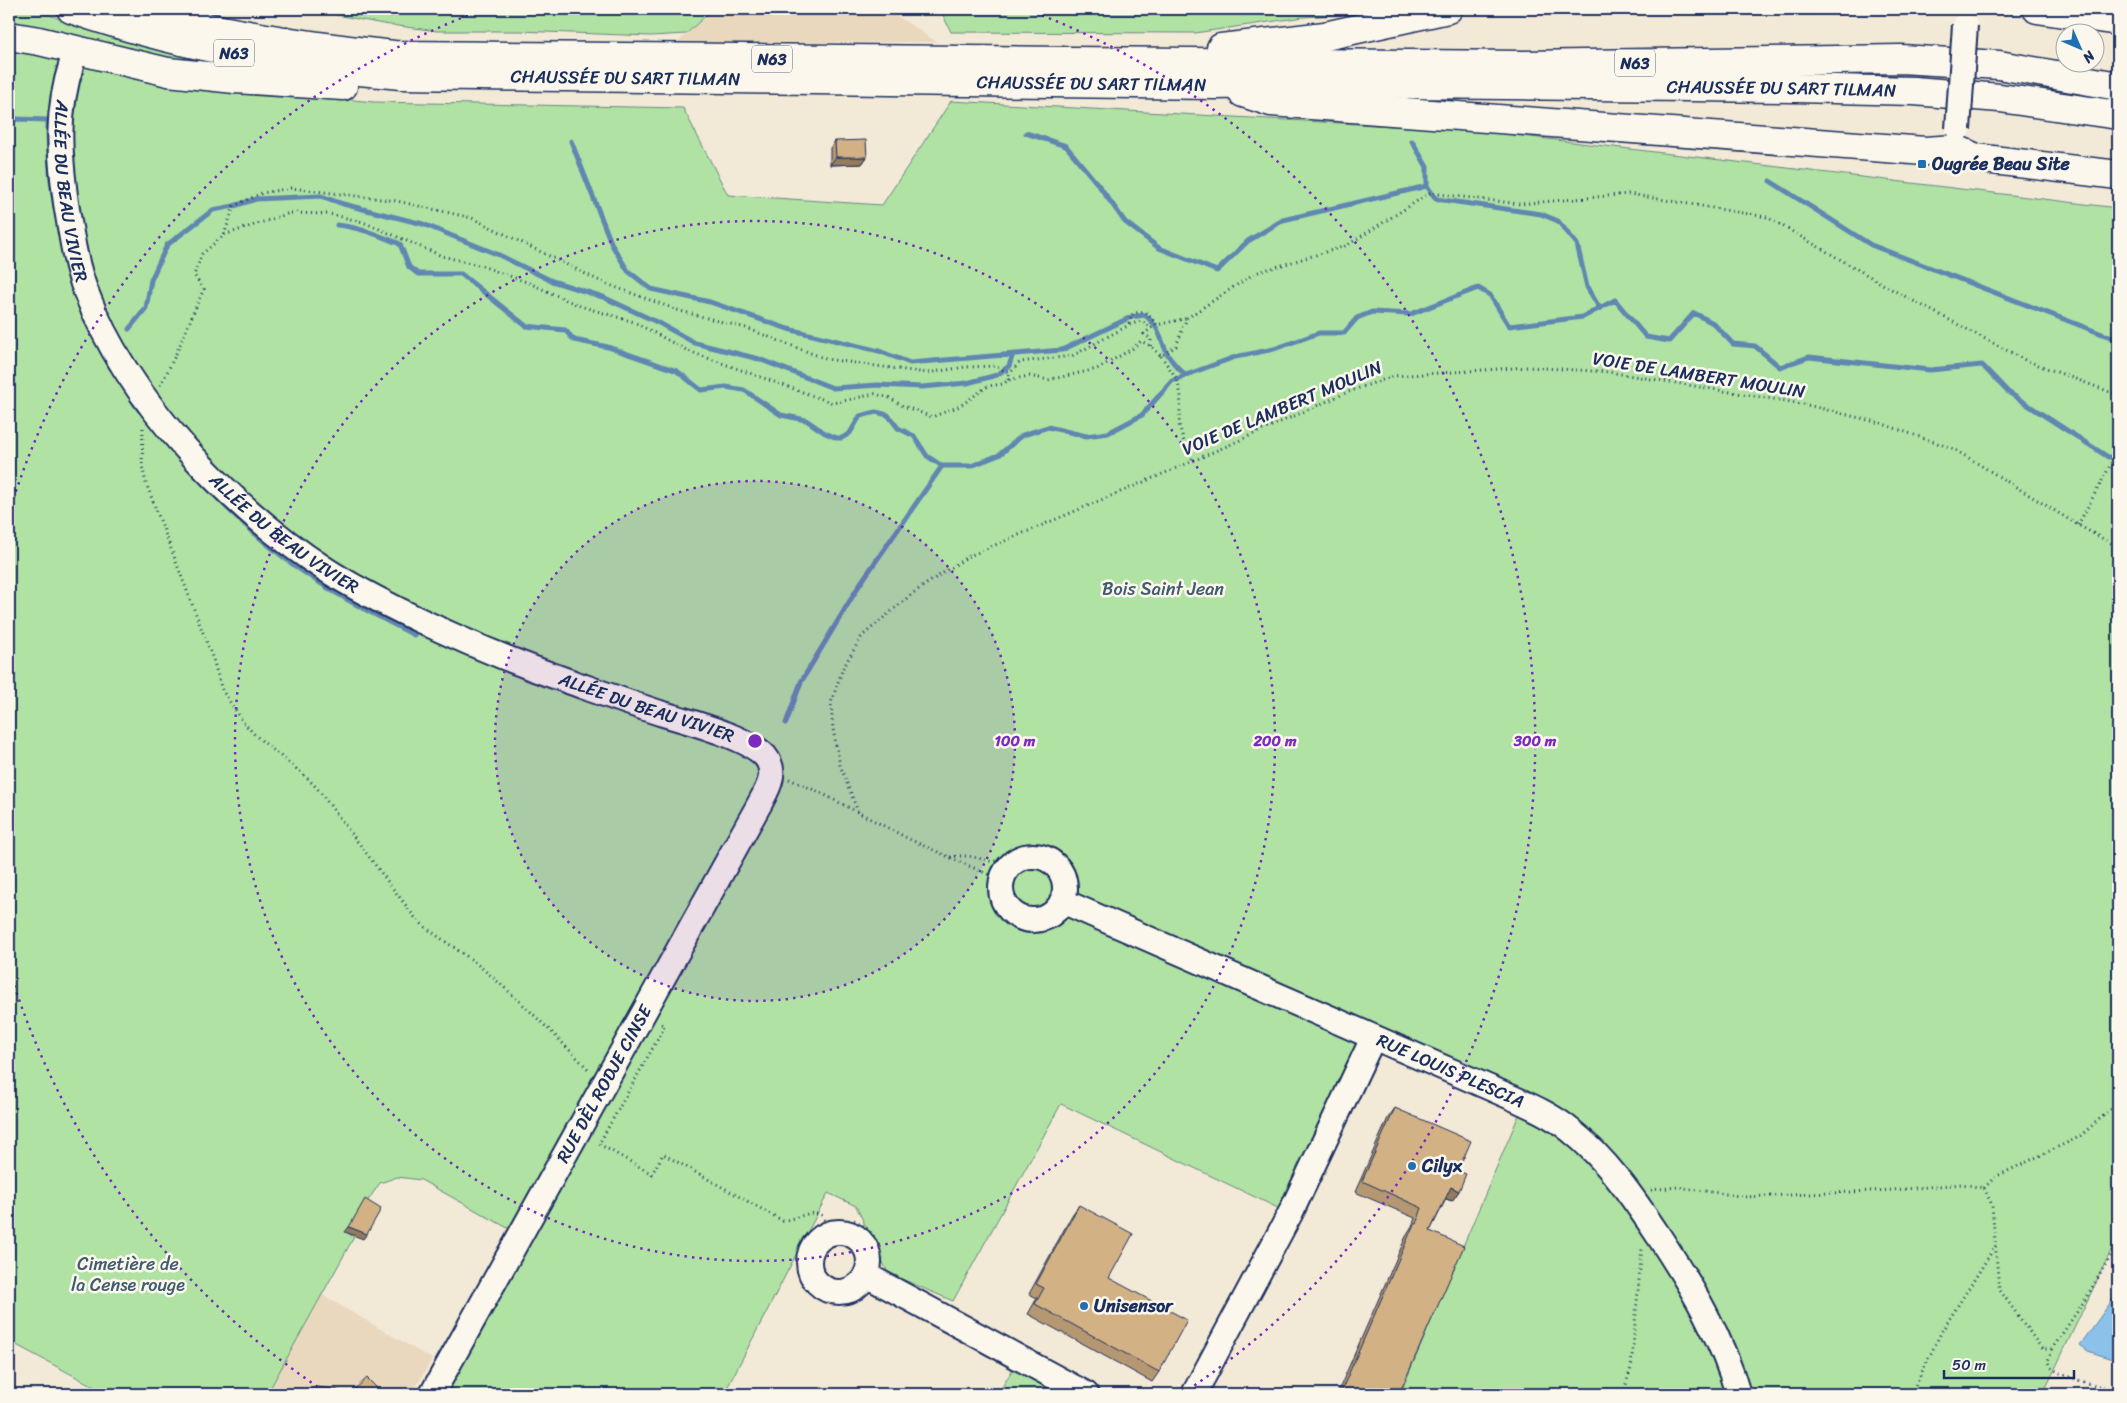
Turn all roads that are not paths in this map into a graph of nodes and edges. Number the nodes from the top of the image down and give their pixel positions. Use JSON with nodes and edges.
{"nodes":[{"id":1,"x":70,"y":9,"type":"edge"},
{"id":2,"x":132,"y":9,"type":"edge"},
{"id":3,"x":1448,"y":9,"type":"edge"},
{"id":4,"x":2037,"y":9,"type":"edge"},
{"id":5,"x":1966,"y":17,"type":"edge"},
{"id":6,"x":2118,"y":21,"type":"edge"},
{"id":7,"x":9,"y":36,"type":"edge"},
{"id":8,"x":72,"y":62,"type":"tunnel mouth"},
{"id":9,"x":1151,"y":62,"type":"junction"},
{"id":10,"x":401,"y":75,"type":"junction"},
{"id":11,"x":1216,"y":85,"type":"junction"},
{"id":12,"x":2118,"y":86,"type":"edge"},
{"id":13,"x":2118,"y":114,"type":"edge"},
{"id":14,"x":1957,"y":139,"type":"junction"},
{"id":15,"x":2118,"y":175,"type":"edge"},
{"id":16,"x":772,"y":772,"type":"joint"},
{"id":17,"x":1062,"y":902,"type":"junction"},
{"id":18,"x":1374,"y":1038,"type":"junction"},
{"id":19,"x":866,"y":1275,"type":"junction"},
{"id":20,"x":432,"y":1394,"type":"edge"},
{"id":21,"x":1086,"y":1394,"type":"edge"},
{"id":22,"x":1194,"y":1394,"type":"edge"},
{"id":23,"x":1738,"y":1394,"type":"edge"}],
"edges":[{"from":1,"to":10,"type":"highway","name":"CHAUSSÉE DU SART TILMAN","number":"N63"},
{"from":2,"to":9,"type":"highway","name":"CHAUSSÉE DU SART TILMAN","number":"N63"},
{"from":3,"to":9,"type":"highway"},
{"from":4,"to":6,"type":"highway"},
{"from":5,"to":14,"type":"street","bridge":true},
{"from":7,"to":10,"type":"highway"},
{"from":8,"to":16,"type":"street","name":"ALLÉE DU BEAU VIVIER"},
{"from":9,"to":12,"type":"highway","name":"CHAUSSÉE DU SART TILMAN","number":"N63"},
{"from":10,"to":11,"type":"highway","name":"CHAUSSÉE DU SART TILMAN","number":"N63"},
{"from":11,"to":13,"type":"highway","name":"CHAUSSÉE DU SART TILMAN","number":"N63"},
{"from":11,"to":14,"type":"highway"},
{"from":14,"to":15,"type":"highway"},
{"from":16,"to":20,"type":"street","name":"RUE DÈL RODJE CINSE"},
{"from":17,"to":17,"type":"street"},
{"from":17,"to":18,"type":"street"},
{"from":18,"to":22,"type":"street","name":"RUE LOUIS PLESCIA"},
{"from":18,"to":23,"type":"street","name":"RUE LOUIS PLESCIA"},
{"from":19,"to":19,"type":"street"},
{"from":19,"to":21,"type":"street"}]}
